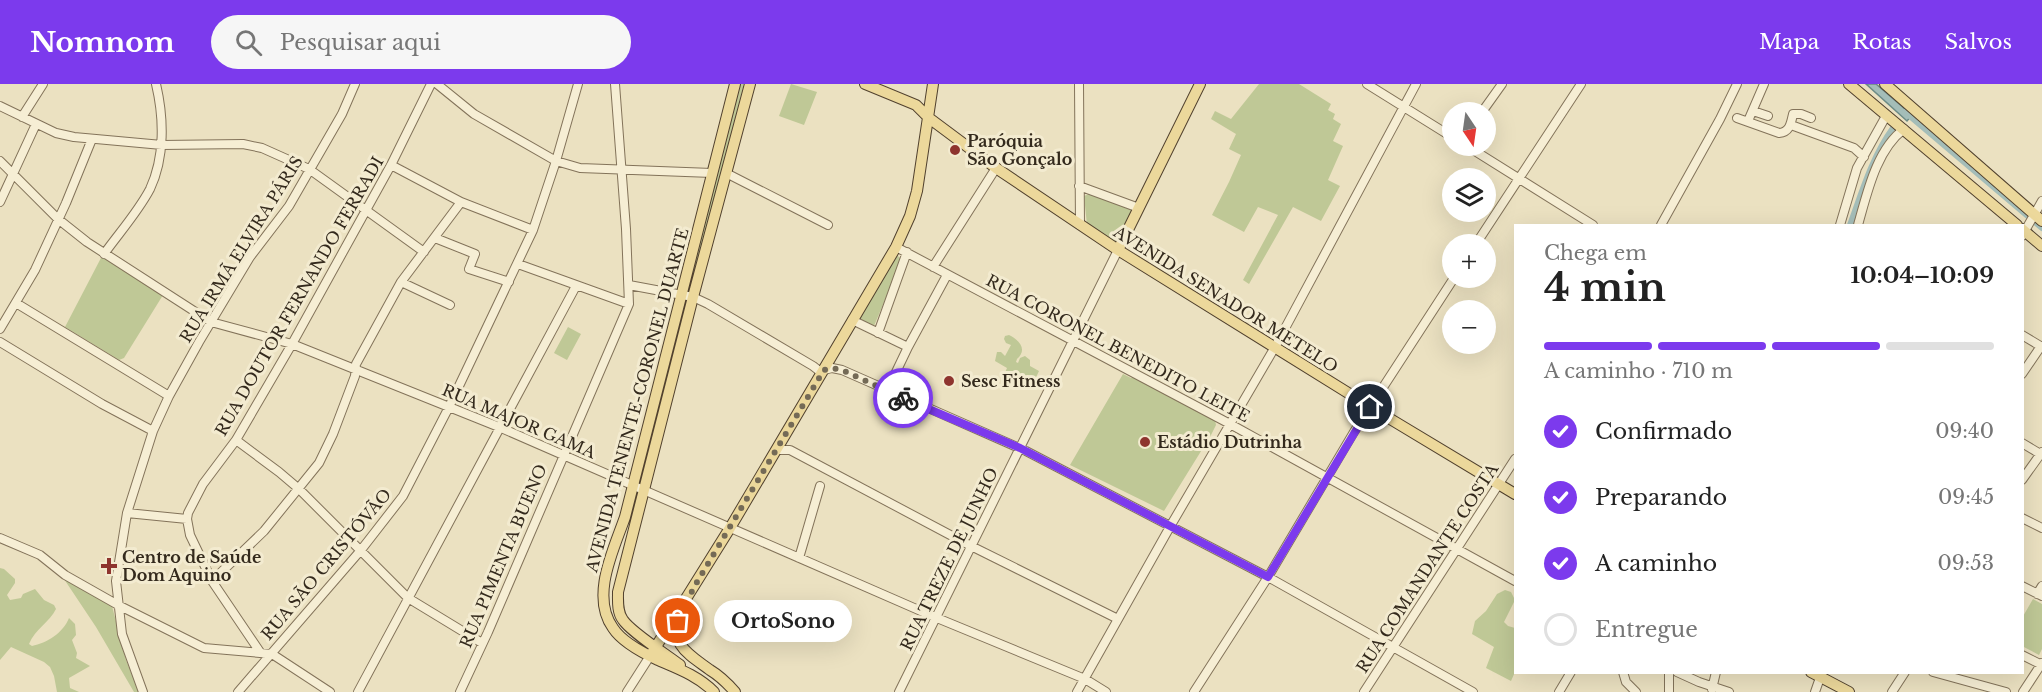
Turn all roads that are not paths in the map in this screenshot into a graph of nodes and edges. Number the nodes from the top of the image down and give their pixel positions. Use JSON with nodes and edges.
{"nodes":[{"id":1,"x":43,"y":84,"type":"edge"},
{"id":2,"x":156,"y":84,"type":"edge"},
{"id":3,"x":355,"y":84,"type":"edge"},
{"id":4,"x":431,"y":84,"type":"edge"},
{"id":5,"x":437,"y":84,"type":"edge"},
{"id":6,"x":578,"y":84,"type":"edge"},
{"id":7,"x":614,"y":84,"type":"edge"},
{"id":8,"x":735,"y":84,"type":"edge"},
{"id":9,"x":750,"y":84,"type":"edge"},
{"id":10,"x":866,"y":84,"type":"edge"},
{"id":11,"x":1079,"y":84,"type":"edge"},
{"id":12,"x":1200,"y":84,"type":"edge"},
{"id":13,"x":1367,"y":84,"type":"edge"},
{"id":14,"x":1416,"y":84,"type":"edge"},
{"id":15,"x":1502,"y":84,"type":"edge"},
{"id":16,"x":1581,"y":84,"type":"edge"},
{"id":17,"x":1737,"y":84,"type":"edge"},
{"id":18,"x":1764,"y":84,"type":"edge"},
{"id":19,"x":1849,"y":84,"type":"edge"},
{"id":20,"x":1885,"y":84,"type":"edge"},
{"id":21,"x":932,"y":88,"type":"edge"},
{"id":22,"x":1489,"y":102,"type":"edge"},
{"id":23,"x":916,"y":105,"type":"junction"},
{"id":24,"x":0,"y":106,"type":"edge"},
{"id":25,"x":1403,"y":107,"type":"junction"},
{"id":26,"x":1754,"y":111,"type":"junction"},
{"id":27,"x":1768,"y":116,"type":"dead end"},
{"id":28,"x":1886,"y":116,"type":"junction"},
{"id":29,"x":22,"y":117,"type":"junction"},
{"id":30,"x":928,"y":118,"type":"junction"},
{"id":31,"x":1737,"y":118,"type":"dead end"},
{"id":32,"x":1811,"y":118,"type":"dead end"},
{"id":33,"x":1748,"y":121,"type":"junction"},
{"id":34,"x":36,"y":124,"type":"junction"},
{"id":35,"x":1791,"y":125,"type":"junction"},
{"id":36,"x":1904,"y":129,"type":"junction"},
{"id":37,"x":1442,"y":130,"type":"edge"},
{"id":38,"x":92,"y":139,"type":"junction"},
{"id":39,"x":162,"y":145,"type":"junction"},
{"id":40,"x":1484,"y":156,"type":"edge"},
{"id":41,"x":1863,"y":157,"type":"junction"},
{"id":42,"x":0,"y":161,"type":"edge"},
{"id":43,"x":556,"y":161,"type":"junction"},
{"id":44,"x":392,"y":165,"type":"junction"},
{"id":45,"x":996,"y":168,"type":"junction"},
{"id":46,"x":309,"y":169,"type":"junction"},
{"id":47,"x":622,"y":169,"type":"junction"},
{"id":48,"x":711,"y":173,"type":"junction"},
{"id":49,"x":13,"y":174,"type":"junction"},
{"id":50,"x":726,"y":174,"type":"junction"},
{"id":51,"x":1520,"y":178,"type":"junction"},
{"id":52,"x":1079,"y":186,"type":"junction"},
{"id":53,"x":2042,"y":201,"type":"edge"},
{"id":54,"x":0,"y":202,"type":"edge"},
{"id":55,"x":462,"y":202,"type":"junction"},
{"id":56,"x":1139,"y":208,"type":"junction"},
{"id":57,"x":365,"y":210,"type":"junction"},
{"id":58,"x":2037,"y":218,"type":"edge"},
{"id":59,"x":58,"y":219,"type":"junction"},
{"id":60,"x":1591,"y":224,"type":"edge"},
{"id":61,"x":1662,"y":224,"type":"edge"},
{"id":62,"x":1840,"y":224,"type":"edge"},
{"id":63,"x":1857,"y":224,"type":"edge"},
{"id":64,"x":2015,"y":224,"type":"edge"},
{"id":65,"x":828,"y":225,"type":"dead end"},
{"id":66,"x":1080,"y":225,"type":"junction"},
{"id":67,"x":2024,"y":228,"type":"edge"},
{"id":68,"x":532,"y":230,"type":"junction"},
{"id":69,"x":2024,"y":232,"type":"edge"},
{"id":70,"x":1483,"y":234,"type":"edge"},
{"id":71,"x":435,"y":238,"type":"junction"},
{"id":72,"x":2042,"y":246,"type":"edge"},
{"id":73,"x":896,"y":247,"type":"junction"},
{"id":74,"x":1118,"y":250,"type":"junction"},
{"id":75,"x":424,"y":252,"type":"junction"},
{"id":76,"x":907,"y":252,"type":"junction"},
{"id":77,"x":104,"y":254,"type":"junction"},
{"id":78,"x":518,"y":264,"type":"junction"},
{"id":79,"x":933,"y":267,"type":"junction"},
{"id":80,"x":947,"y":275,"type":"junction"},
{"id":81,"x":401,"y":282,"type":"junction"},
{"id":82,"x":509,"y":282,"type":"junction"},
{"id":83,"x":629,"y":285,"type":"junction"},
{"id":84,"x":576,"y":286,"type":"junction"},
{"id":85,"x":1447,"y":288,"type":"edge"},
{"id":86,"x":680,"y":295,"type":"junction"},
{"id":87,"x":693,"y":297,"type":"junction"},
{"id":88,"x":16,"y":303,"type":"junction"},
{"id":89,"x":629,"y":304,"type":"junction"},
{"id":90,"x":450,"y":305,"type":"dead end"},
{"id":91,"x":852,"y":320,"type":"junction"},
{"id":92,"x":211,"y":322,"type":"junction"},
{"id":93,"x":0,"y":329,"type":"edge"},
{"id":94,"x":878,"y":333,"type":"junction"},
{"id":95,"x":2024,"y":336,"type":"edge"},
{"id":96,"x":1073,"y":340,"type":"junction"},
{"id":97,"x":0,"y":342,"type":"edge"},
{"id":98,"x":292,"y":344,"type":"junction"},
{"id":99,"x":2041,"y":346,"type":"edge"},
{"id":100,"x":908,"y":347,"type":"junction"},
{"id":101,"x":1275,"y":347,"type":"junction"},
{"id":102,"x":355,"y":370,"type":"junction"},
{"id":103,"x":2024,"y":371,"type":"edge"},
{"id":104,"x":823,"y":372,"type":"junction"},
{"id":105,"x":887,"y":391,"type":"junction"},
{"id":106,"x":169,"y":396,"type":"junction"},
{"id":107,"x":449,"y":407,"type":"junction"},
{"id":108,"x":1370,"y":407,"type":"junction"},
{"id":109,"x":1230,"y":424,"type":"junction"},
{"id":110,"x":499,"y":427,"type":"junction"},
{"id":111,"x":153,"y":431,"type":"junction"},
{"id":112,"x":236,"y":441,"type":"junction"},
{"id":113,"x":2024,"y":444,"type":"edge"},
{"id":114,"x":1020,"y":448,"type":"junction"},
{"id":115,"x":777,"y":450,"type":"junction"},
{"id":116,"x":2041,"y":453,"type":"edge"},
{"id":117,"x":563,"y":456,"type":"junction"},
{"id":118,"x":1514,"y":461,"type":"edge"},
{"id":119,"x":1327,"y":477,"type":"junction"},
{"id":120,"x":2024,"y":477,"type":"edge"},
{"id":121,"x":1499,"y":484,"type":"junction"},
{"id":122,"x":631,"y":486,"type":"junction"},
{"id":123,"x":820,"y":486,"type":"dead end"},
{"id":124,"x":300,"y":489,"type":"junction"},
{"id":125,"x":644,"y":492,"type":"junction"},
{"id":126,"x":1514,"y":493,"type":"edge"},
{"id":127,"x":127,"y":513,"type":"junction"},
{"id":128,"x":625,"y":517,"type":"junction"},
{"id":129,"x":187,"y":519,"type":"junction"},
{"id":130,"x":2024,"y":519,"type":"edge"},
{"id":131,"x":1170,"y":525,"type":"junction"},
{"id":132,"x":730,"y":528,"type":"junction"},
{"id":133,"x":2042,"y":528,"type":"edge"},
{"id":134,"x":0,"y":538,"type":"edge"},
{"id":135,"x":631,"y":540,"type":"junction"},
{"id":136,"x":971,"y":546,"type":"junction"},
{"id":137,"x":1456,"y":549,"type":"junction"},
{"id":138,"x":361,"y":550,"type":"junction"},
{"id":139,"x":799,"y":558,"type":"junction"},
{"id":140,"x":1268,"y":577,"type":"junction"},
{"id":141,"x":1514,"y":580,"type":"edge"},
{"id":142,"x":212,"y":581,"type":"junction"},
{"id":143,"x":694,"y":587,"type":"junction"},
{"id":144,"x":2024,"y":587,"type":"edge"},
{"id":145,"x":2040,"y":592,"type":"edge"},
{"id":146,"x":408,"y":598,"type":"junction"},
{"id":147,"x":117,"y":605,"type":"junction"},
{"id":148,"x":937,"y":618,"type":"junction"},
{"id":149,"x":1118,"y":619,"type":"junction"},
{"id":150,"x":482,"y":643,"type":"junction"},
{"id":151,"x":1392,"y":648,"type":"junction"},
{"id":152,"x":653,"y":651,"type":"junction"},
{"id":153,"x":260,"y":652,"type":"junction"},
{"id":154,"x":272,"y":654,"type":"junction"},
{"id":155,"x":2024,"y":656,"type":"edge"},
{"id":156,"x":2042,"y":664,"type":"edge"},
{"id":157,"x":1570,"y":674,"type":"edge"},
{"id":158,"x":1623,"y":674,"type":"edge"},
{"id":159,"x":1669,"y":674,"type":"edge"},
{"id":160,"x":1681,"y":674,"type":"edge"},
{"id":161,"x":1716,"y":674,"type":"edge"},
{"id":162,"x":1818,"y":674,"type":"edge"},
{"id":163,"x":1904,"y":674,"type":"edge"},
{"id":164,"x":1940,"y":674,"type":"edge"},
{"id":165,"x":1084,"y":679,"type":"junction"},
{"id":166,"x":732,"y":688,"type":"edge"},
{"id":167,"x":1712,"y":689,"type":"edge"},
{"id":168,"x":143,"y":692,"type":"edge"},
{"id":169,"x":238,"y":692,"type":"edge"},
{"id":170,"x":330,"y":692,"type":"edge"},
{"id":171,"x":358,"y":692,"type":"edge"},
{"id":172,"x":460,"y":692,"type":"edge"},
{"id":173,"x":627,"y":692,"type":"edge"},
{"id":174,"x":714,"y":692,"type":"edge"},
{"id":175,"x":743,"y":692,"type":"edge"},
{"id":176,"x":899,"y":692,"type":"edge"},
{"id":177,"x":1077,"y":692,"type":"edge"},
{"id":178,"x":1106,"y":692,"type":"edge"},
{"id":179,"x":1194,"y":692,"type":"edge"},
{"id":180,"x":1364,"y":692,"type":"edge"},
{"id":181,"x":1473,"y":692,"type":"edge"},
{"id":182,"x":1559,"y":692,"type":"edge"},
{"id":183,"x":1636,"y":692,"type":"edge"},
{"id":184,"x":1669,"y":692,"type":"edge"},
{"id":185,"x":1729,"y":692,"type":"edge"},
{"id":186,"x":1815,"y":692,"type":"edge"},
{"id":187,"x":1849,"y":692,"type":"edge"},
{"id":188,"x":1892,"y":692,"type":"edge"},
{"id":189,"x":2006,"y":692,"type":"edge"},
{"id":190,"x":2023,"y":692,"type":"edge"}],
"edges":[{"from":1,"to":29,"type":"street"},
{"from":2,"to":39,"type":"street"},
{"from":3,"to":46,"type":"street","name":"RUA IRMÃ ELVIRA PÁRIS"},
{"from":4,"to":44,"type":"street","name":"RUA DOUTOR FERNANDO FERRADI"},
{"from":5,"to":43,"type":"street"},
{"from":6,"to":43,"type":"street","name":"RUA SÃO CRISTÓVÃO"},
{"from":7,"to":47,"type":"street","name":"RUA PIMENTA BUENO"},
{"from":8,"to":48,"type":"main road","name":"AVENIDA TENENTE-CORONEL DUARTE"},
{"from":9,"to":50,"type":"main road","name":"AVENIDA TENENTE-CORONEL DUARTE"},
{"from":10,"to":23,"type":"main road"},
{"from":11,"to":52,"type":"street"},
{"from":12,"to":56,"type":"main road","name":"RUA TREZE DE JUNHO"},
{"from":13,"to":25,"type":"street"},
{"from":14,"to":25,"type":"street"},
{"from":15,"to":22,"type":"street"},
{"from":16,"to":51,"type":"street"},
{"from":17,"to":61,"type":"street"},
{"from":18,"to":26,"type":"street"},
{"from":19,"to":28,"type":"main road"},
{"from":20,"to":58,"type":"main road"},
{"from":21,"to":23,"type":"main road"},
{"from":21,"to":30,"type":"main road"},
{"from":23,"to":30,"type":"main road","name":"AVENIDA SENADOR METELO"},
{"from":24,"to":29,"type":"street"},
{"from":25,"to":37,"type":"street"},
{"from":25,"to":101,"type":"street"},
{"from":26,"to":27,"type":"street"},
{"from":26,"to":33,"type":"street"},
{"from":28,"to":36,"type":"main road"},
{"from":28,"to":41,"type":"street"},
{"from":29,"to":34,"type":"street"},
{"from":30,"to":45,"type":"main road","name":"AVENIDA SENADOR METELO"},
{"from":30,"to":73,"type":"main road"},
{"from":31,"to":33,"type":"street"},
{"from":32,"to":35,"type":"street"},
{"from":33,"to":35,"type":"street"},
{"from":34,"to":38,"type":"street"},
{"from":34,"to":49,"type":"street"},
{"from":35,"to":41,"type":"street"},
{"from":36,"to":63,"type":"street"},
{"from":36,"to":64,"type":"main road"},
{"from":38,"to":39,"type":"street"},
{"from":38,"to":59,"type":"street"},
{"from":39,"to":46,"type":"street"},
{"from":39,"to":77,"type":"street"},
{"from":40,"to":51,"type":"street"},
{"from":41,"to":62,"type":"street"},
{"from":42,"to":49,"type":"street","name":"RUA MAJOR GAMA"},
{"from":43,"to":47,"type":"street"},
{"from":43,"to":68,"type":"street","name":"RUA SÃO CRISTÓVÃO"},
{"from":44,"to":55,"type":"street"},
{"from":44,"to":57,"type":"street","name":"RUA DOUTOR FERNANDO FERRADI"},
{"from":45,"to":66,"type":"main road","name":"AVENIDA SENADOR METELO"},
{"from":45,"to":79,"type":"street"},
{"from":46,"to":57,"type":"street"},
{"from":46,"to":92,"type":"street","name":"RUA IRMÃ ELVIRA PÁRIS"},
{"from":47,"to":48,"type":"street"},
{"from":47,"to":83,"type":"street","name":"RUA PIMENTA BUENO"},
{"from":48,"to":86,"type":"main road","name":"AVENIDA TENENTE-CORONEL DUARTE"},
{"from":49,"to":54,"type":"street"},
{"from":49,"to":59,"type":"street","name":"RUA MAJOR GAMA"},
{"from":50,"to":65,"type":"street"},
{"from":50,"to":87,"type":"main road","name":"AVENIDA TENENTE-CORONEL DUARTE"},
{"from":51,"to":60,"type":"street"},
{"from":51,"to":70,"type":"street"},
{"from":52,"to":56,"type":"street"},
{"from":52,"to":66,"type":"street"},
{"from":53,"to":58,"type":"street"},
{"from":55,"to":68,"type":"street"},
{"from":55,"to":71,"type":"street"},
{"from":56,"to":74,"type":"main road","name":"RUA TREZE DE JUNHO"},
{"from":57,"to":75,"type":"street"},
{"from":57,"to":98,"type":"street","name":"RUA DOUTOR FERNANDO FERRADI"},
{"from":58,"to":67,"type":"street"},
{"from":59,"to":77,"type":"street","name":"RUA MAJOR GAMA"},
{"from":59,"to":88,"type":"street"},
{"from":66,"to":74,"type":"main road","name":"AVENIDA SENADOR METELO"},
{"from":68,"to":78,"type":"street","name":"RUA SÃO CRISTÓVÃO"},
{"from":69,"to":72,"type":"main road"},
{"from":71,"to":75,"type":"street"},
{"from":71,"to":82,"type":"street"},
{"from":73,"to":76,"type":"street","name":"RUA CORONEL BENEDITO LEITE"},
{"from":73,"to":91,"type":"main road"},
{"from":74,"to":96,"type":"street","name":"RUA TREZE DE JUNHO"},
{"from":74,"to":101,"type":"main road","name":"AVENIDA SENADOR METELO"},
{"from":75,"to":81,"type":"street"},
{"from":76,"to":79,"type":"street","name":"RUA CORONEL BENEDITO LEITE"},
{"from":76,"to":94,"type":"street"},
{"from":77,"to":92,"type":"street","name":"RUA MAJOR GAMA"},
{"from":78,"to":82,"type":"street","name":"RUA SÃO CRISTÓVÃO"},
{"from":78,"to":84,"type":"street"},
{"from":79,"to":80,"type":"street","name":"RUA CORONEL BENEDITO LEITE"},
{"from":80,"to":96,"type":"street","name":"RUA CORONEL BENEDITO LEITE"},
{"from":80,"to":100,"type":"street"},
{"from":81,"to":90,"type":"street"},
{"from":81,"to":102,"type":"street"},
{"from":82,"to":107,"type":"street","name":"RUA SÃO CRISTÓVÃO"},
{"from":83,"to":86,"type":"street"},
{"from":83,"to":89,"type":"street","name":"RUA PIMENTA BUENO"},
{"from":84,"to":89,"type":"street"},
{"from":84,"to":110,"type":"street"},
{"from":85,"to":108,"type":"street"},
{"from":86,"to":87,"type":"street"},
{"from":86,"to":122,"type":"main road","name":"AVENIDA TENENTE-CORONEL DUARTE"},
{"from":87,"to":104,"type":"street"},
{"from":87,"to":125,"type":"main road","name":"AVENIDA TENENTE-CORONEL DUARTE"},
{"from":88,"to":93,"type":"street"},
{"from":88,"to":106,"type":"street"},
{"from":89,"to":117,"type":"street","name":"RUA PIMENTA BUENO"},
{"from":91,"to":94,"type":"street"},
{"from":91,"to":104,"type":"main road"},
{"from":92,"to":98,"type":"street","name":"RUA MAJOR GAMA"},
{"from":92,"to":106,"type":"street","name":"RUA IRMÃ ELVIRA PÁRIS"},
{"from":94,"to":100,"type":"street"},
{"from":95,"to":99,"type":"street"},
{"from":96,"to":109,"type":"street","name":"RUA CORONEL BENEDITO LEITE"},
{"from":96,"to":114,"type":"street","name":"RUA TREZE DE JUNHO"},
{"from":97,"to":111,"type":"street"},
{"from":98,"to":102,"type":"street","name":"RUA MAJOR GAMA"},
{"from":98,"to":112,"type":"street","name":"RUA DOUTOR FERNANDO FERRADI"},
{"from":99,"to":103,"type":"street"},
{"from":100,"to":105,"type":"street"},
{"from":101,"to":108,"type":"main road","name":"AVENIDA SENADOR METELO"},
{"from":101,"to":109,"type":"street"},
{"from":102,"to":107,"type":"street","name":"RUA MAJOR GAMA"},
{"from":102,"to":124,"type":"street"},
{"from":104,"to":105,"type":"street"},
{"from":104,"to":115,"type":"main road"},
{"from":105,"to":114,"type":"street"},
{"from":106,"to":111,"type":"street","name":"RUA IRMÃ ELVIRA PÁRIS"},
{"from":107,"to":110,"type":"street","name":"RUA MAJOR GAMA"},
{"from":107,"to":138,"type":"street","name":"RUA SÃO CRISTÓVÃO"},
{"from":108,"to":119,"type":"street"},
{"from":108,"to":121,"type":"main road","name":"AVENIDA SENADOR METELO"},
{"from":109,"to":119,"type":"street","name":"RUA CORONEL BENEDITO LEITE"},
{"from":109,"to":131,"type":"street"},
{"from":110,"to":117,"type":"street","name":"RUA MAJOR GAMA"},
{"from":110,"to":146,"type":"street"},
{"from":111,"to":127,"type":"street","name":"RUA IRMÃ ELVIRA PÁRIS"},
{"from":112,"to":124,"type":"street"},
{"from":112,"to":129,"type":"street","name":"RUA DOUTOR FERNANDO FERRADI"},
{"from":113,"to":116,"type":"street"},
{"from":114,"to":131,"type":"street"},
{"from":114,"to":136,"type":"street","name":"RUA TREZE DE JUNHO"},
{"from":115,"to":132,"type":"main road"},
{"from":115,"to":136,"type":"street"},
{"from":116,"to":120,"type":"street"},
{"from":117,"to":122,"type":"street","name":"RUA MAJOR GAMA"},
{"from":117,"to":150,"type":"street","name":"RUA PIMENTA BUENO"},
{"from":118,"to":121,"type":"street","name":"RUA COMANDANTE COSTA"},
{"from":119,"to":137,"type":"street","name":"RUA CORONEL BENEDITO LEITE"},
{"from":119,"to":140,"type":"street"},
{"from":121,"to":126,"type":"main road","name":"AVENIDA SENADOR METELO"},
{"from":121,"to":137,"type":"street","name":"RUA COMANDANTE COSTA"},
{"from":122,"to":125,"type":"street","name":"RUA MAJOR GAMA"},
{"from":122,"to":128,"type":"main road","name":"AVENIDA TENENTE-CORONEL DUARTE"},
{"from":123,"to":139,"type":"street"},
{"from":124,"to":138,"type":"street"},
{"from":124,"to":142,"type":"street"},
{"from":125,"to":132,"type":"street","name":"RUA MAJOR GAMA"},
{"from":125,"to":135,"type":"main road","name":"AVENIDA TENENTE-CORONEL DUARTE"},
{"from":127,"to":129,"type":"street"},
{"from":127,"to":147,"type":"street","name":"RUA IRMÃ ELVIRA PÁRIS"},
{"from":128,"to":135,"type":"main road"},
{"from":128,"to":152,"type":"main road","name":"AVENIDA TENENTE-CORONEL DUARTE"},
{"from":129,"to":142,"type":"street"},
{"from":130,"to":133,"type":"street"},
{"from":131,"to":140,"type":"street"},
{"from":131,"to":149,"type":"street"},
{"from":132,"to":139,"type":"street","name":"RUA MAJOR GAMA"},
{"from":132,"to":143,"type":"main road"},
{"from":134,"to":147,"type":"street"},
{"from":135,"to":152,"type":"main road","name":"AVENIDA TENENTE-CORONEL DUARTE"},
{"from":136,"to":148,"type":"street","name":"RUA TREZE DE JUNHO"},
{"from":136,"to":149,"type":"street"},
{"from":137,"to":141,"type":"street","name":"RUA CORONEL BENEDITO LEITE"},
{"from":137,"to":151,"type":"street","name":"RUA COMANDANTE COSTA"},
{"from":138,"to":146,"type":"street"},
{"from":138,"to":154,"type":"street","name":"RUA SÃO CRISTÓVÃO"},
{"from":139,"to":148,"type":"street","name":"RUA MAJOR GAMA"},
{"from":140,"to":151,"type":"street"},
{"from":140,"to":179,"type":"street"},
{"from":142,"to":153,"type":"street"},
{"from":143,"to":152,"type":"main road"},
{"from":143,"to":166,"type":"main road"},
{"from":144,"to":145,"type":"street"},
{"from":146,"to":150,"type":"street"},
{"from":146,"to":171,"type":"street"},
{"from":147,"to":153,"type":"street"},
{"from":147,"to":168,"type":"street","name":"RUA IRMÃ ELVIRA PÁRIS"},
{"from":148,"to":165,"type":"street","name":"RUA MAJOR GAMA"},
{"from":148,"to":176,"type":"street","name":"RUA TREZE DE JUNHO"},
{"from":149,"to":165,"type":"street"},
{"from":150,"to":172,"type":"street","name":"RUA PIMENTA BUENO"},
{"from":151,"to":180,"type":"street","name":"RUA COMANDANTE COSTA"},
{"from":151,"to":181,"type":"street"},
{"from":152,"to":173,"type":"street"},
{"from":152,"to":174,"type":"main road","name":"AVENIDA TENENTE-CORONEL DUARTE"},
{"from":153,"to":154,"type":"street"},
{"from":154,"to":169,"type":"street","name":"RUA SÃO CRISTÓVÃO"},
{"from":154,"to":170,"type":"street"},
{"from":155,"to":156,"type":"street"},
{"from":156,"to":190,"type":"street"},
{"from":157,"to":182,"type":"street"},
{"from":158,"to":183,"type":"street"},
{"from":159,"to":184,"type":"street"},
{"from":160,"to":167,"type":"street"},
{"from":161,"to":167,"type":"street"},
{"from":162,"to":186,"type":"street"},
{"from":162,"to":187,"type":"main road"},
{"from":163,"to":188,"type":"street"},
{"from":164,"to":189,"type":"street"},
{"from":165,"to":177,"type":"street"},
{"from":165,"to":178,"type":"street","name":"RUA MAJOR GAMA"},
{"from":166,"to":175,"type":"street"},
{"from":167,"to":185,"type":"street"}]}
